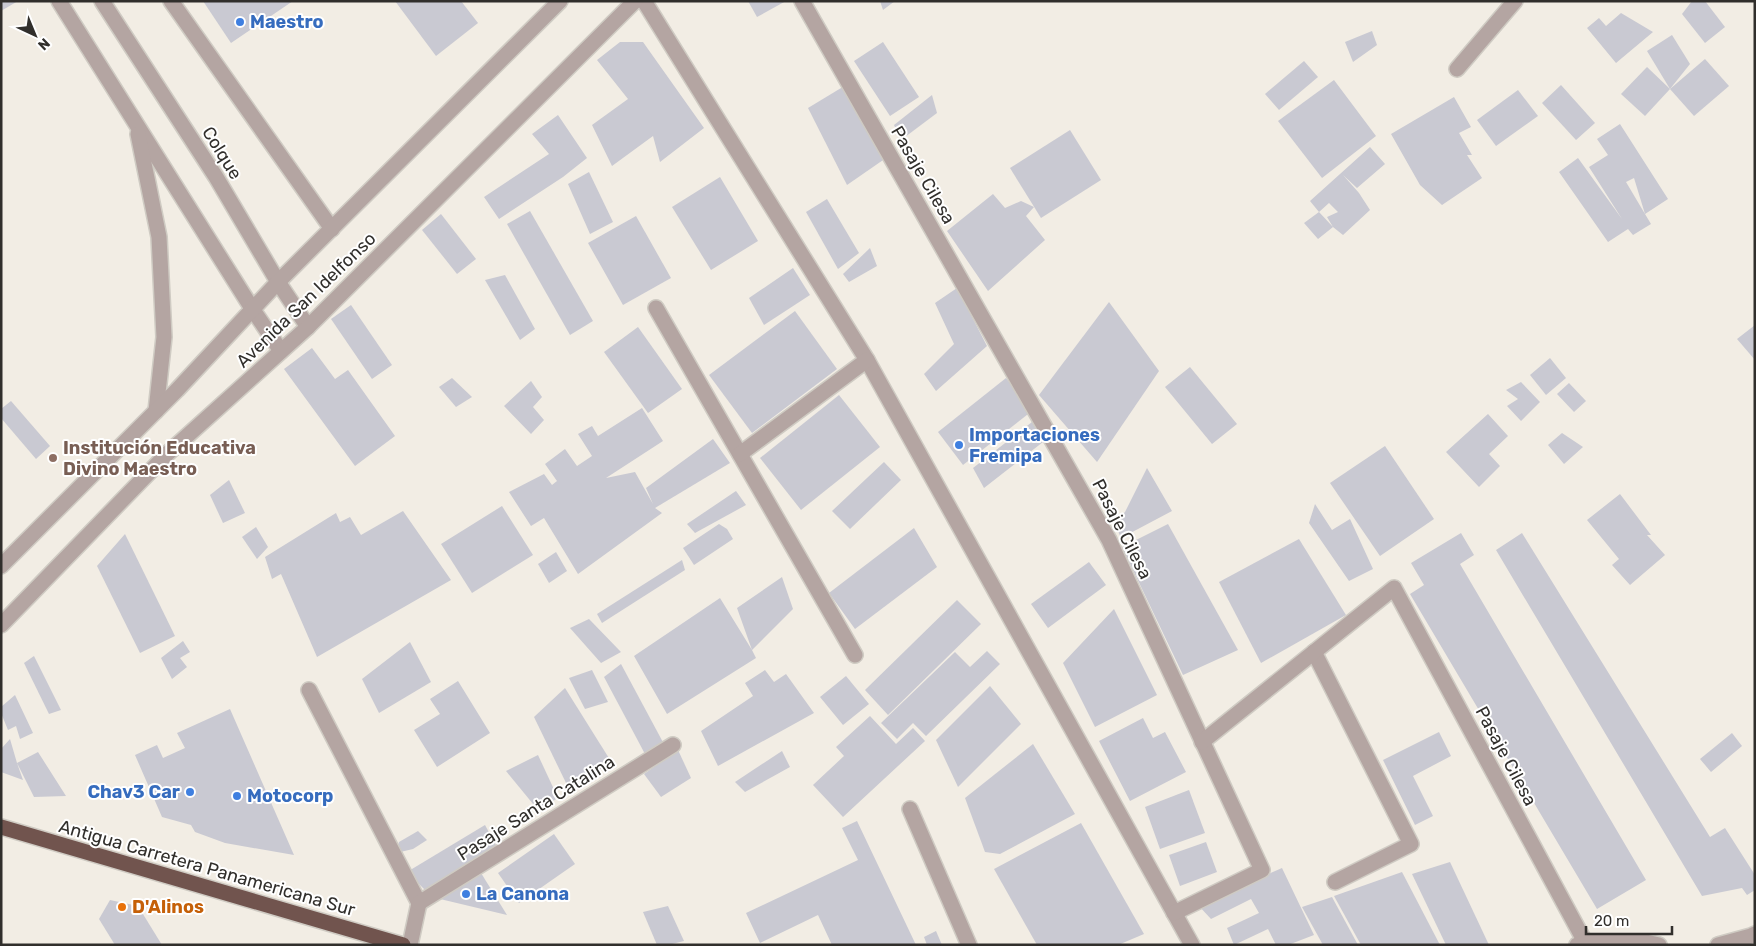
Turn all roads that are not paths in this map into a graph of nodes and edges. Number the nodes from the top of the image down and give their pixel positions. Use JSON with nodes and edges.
{"nodes":[{"id":1,"x":59,"y":1,"type":"edge"},
{"id":2,"x":102,"y":1,"type":"edge"},
{"id":3,"x":171,"y":1,"type":"edge"},
{"id":4,"x":560,"y":1,"type":"edge"},
{"id":5,"x":636,"y":1,"type":"edge"},
{"id":6,"x":644,"y":1,"type":"edge"},
{"id":7,"x":802,"y":1,"type":"edge"},
{"id":8,"x":1515,"y":1,"type":"edge"},
{"id":9,"x":1457,"y":69,"type":"dead end"},
{"id":10,"x":136,"y":125,"type":"junction"},
{"id":11,"x":332,"y":229,"type":"junction"},
{"id":12,"x":278,"y":282,"type":"junction"},
{"id":13,"x":656,"y":308,"type":"dead end"},
{"id":14,"x":253,"y":310,"type":"junction"},
{"id":15,"x":308,"y":327,"type":"junction"},
{"id":16,"x":281,"y":351,"type":"junction"},
{"id":17,"x":867,"y":360,"type":"junction"},
{"id":18,"x":156,"y":411,"type":"junction"},
{"id":19,"x":740,"y":454,"type":"junction"},
{"id":20,"x":1,"y":566,"type":"edge"},
{"id":21,"x":1,"y":625,"type":"edge"},
{"id":22,"x":1314,"y":652,"type":"junction"},
{"id":23,"x":855,"y":655,"type":"dead end"},
{"id":24,"x":309,"y":690,"type":"dead end"},
{"id":25,"x":1202,"y":742,"type":"junction"},
{"id":26,"x":673,"y":745,"type":"dead end"},
{"id":27,"x":910,"y":809,"type":"dead end"},
{"id":28,"x":1,"y":828,"type":"edge"},
{"id":29,"x":1335,"y":882,"type":"dead end"},
{"id":30,"x":419,"y":902,"type":"junction"},
{"id":31,"x":1174,"y":913,"type":"junction"},
{"id":32,"x":1755,"y":934,"type":"edge"},
{"id":33,"x":1581,"y":943,"type":"edge"},
{"id":34,"x":403,"y":945,"type":"edge"},
{"id":35,"x":410,"y":945,"type":"edge"},
{"id":36,"x":969,"y":945,"type":"edge"},
{"id":37,"x":1192,"y":945,"type":"edge"},
{"id":38,"x":1659,"y":945,"type":"edge"},
{"id":39,"x":1718,"y":945,"type":"edge"}],
"edges":[{"from":1,"to":10,"type":"street"},
{"from":2,"to":12,"type":"street","name":"Colque"},
{"from":3,"to":11,"type":"street"},
{"from":4,"to":11,"type":"street","name":"Avenida San Idelfonso"},
{"from":5,"to":15,"type":"street","name":"Avenida San Idelfonso"},
{"from":6,"to":17,"type":"street"},
{"from":7,"to":25,"type":"street","name":"Pasaje Cilesa"},
{"from":8,"to":9,"type":"street"},
{"from":10,"to":14,"type":"street"},
{"from":10,"to":18,"type":"street"},
{"from":11,"to":12,"type":"street","name":"Avenida San Idelfonso"},
{"from":12,"to":14,"type":"street","name":"Avenida San Idelfonso"},
{"from":12,"to":15,"type":"street","name":"Colque"},
{"from":13,"to":19,"type":"street"},
{"from":14,"to":16,"type":"street"},
{"from":14,"to":18,"type":"street","name":"Avenida San Idelfonso"},
{"from":15,"to":16,"type":"street","name":"Avenida San Idelfonso"},
{"from":16,"to":21,"type":"street","name":"Avenida San Idelfonso"},
{"from":17,"to":19,"type":"street"},
{"from":17,"to":31,"type":"street"},
{"from":18,"to":20,"type":"street","name":"Avenida San Idelfonso"},
{"from":19,"to":23,"type":"street"},
{"from":22,"to":25,"type":"street"},
{"from":22,"to":29,"type":"street"},
{"from":22,"to":33,"type":"street","name":"Pasaje Cilesa"},
{"from":24,"to":30,"type":"street"},
{"from":25,"to":31,"type":"street","name":"Pasaje Cilesa"},
{"from":26,"to":30,"type":"street","name":"Pasaje Santa Catalina"},
{"from":27,"to":36,"type":"street"},
{"from":28,"to":34,"type":"highway","name":"Antigua Carretera Panamericana Sur"},
{"from":30,"to":35,"type":"street"},
{"from":31,"to":37,"type":"street"},
{"from":32,"to":39,"type":"street"},
{"from":33,"to":38,"type":"street"}]}
